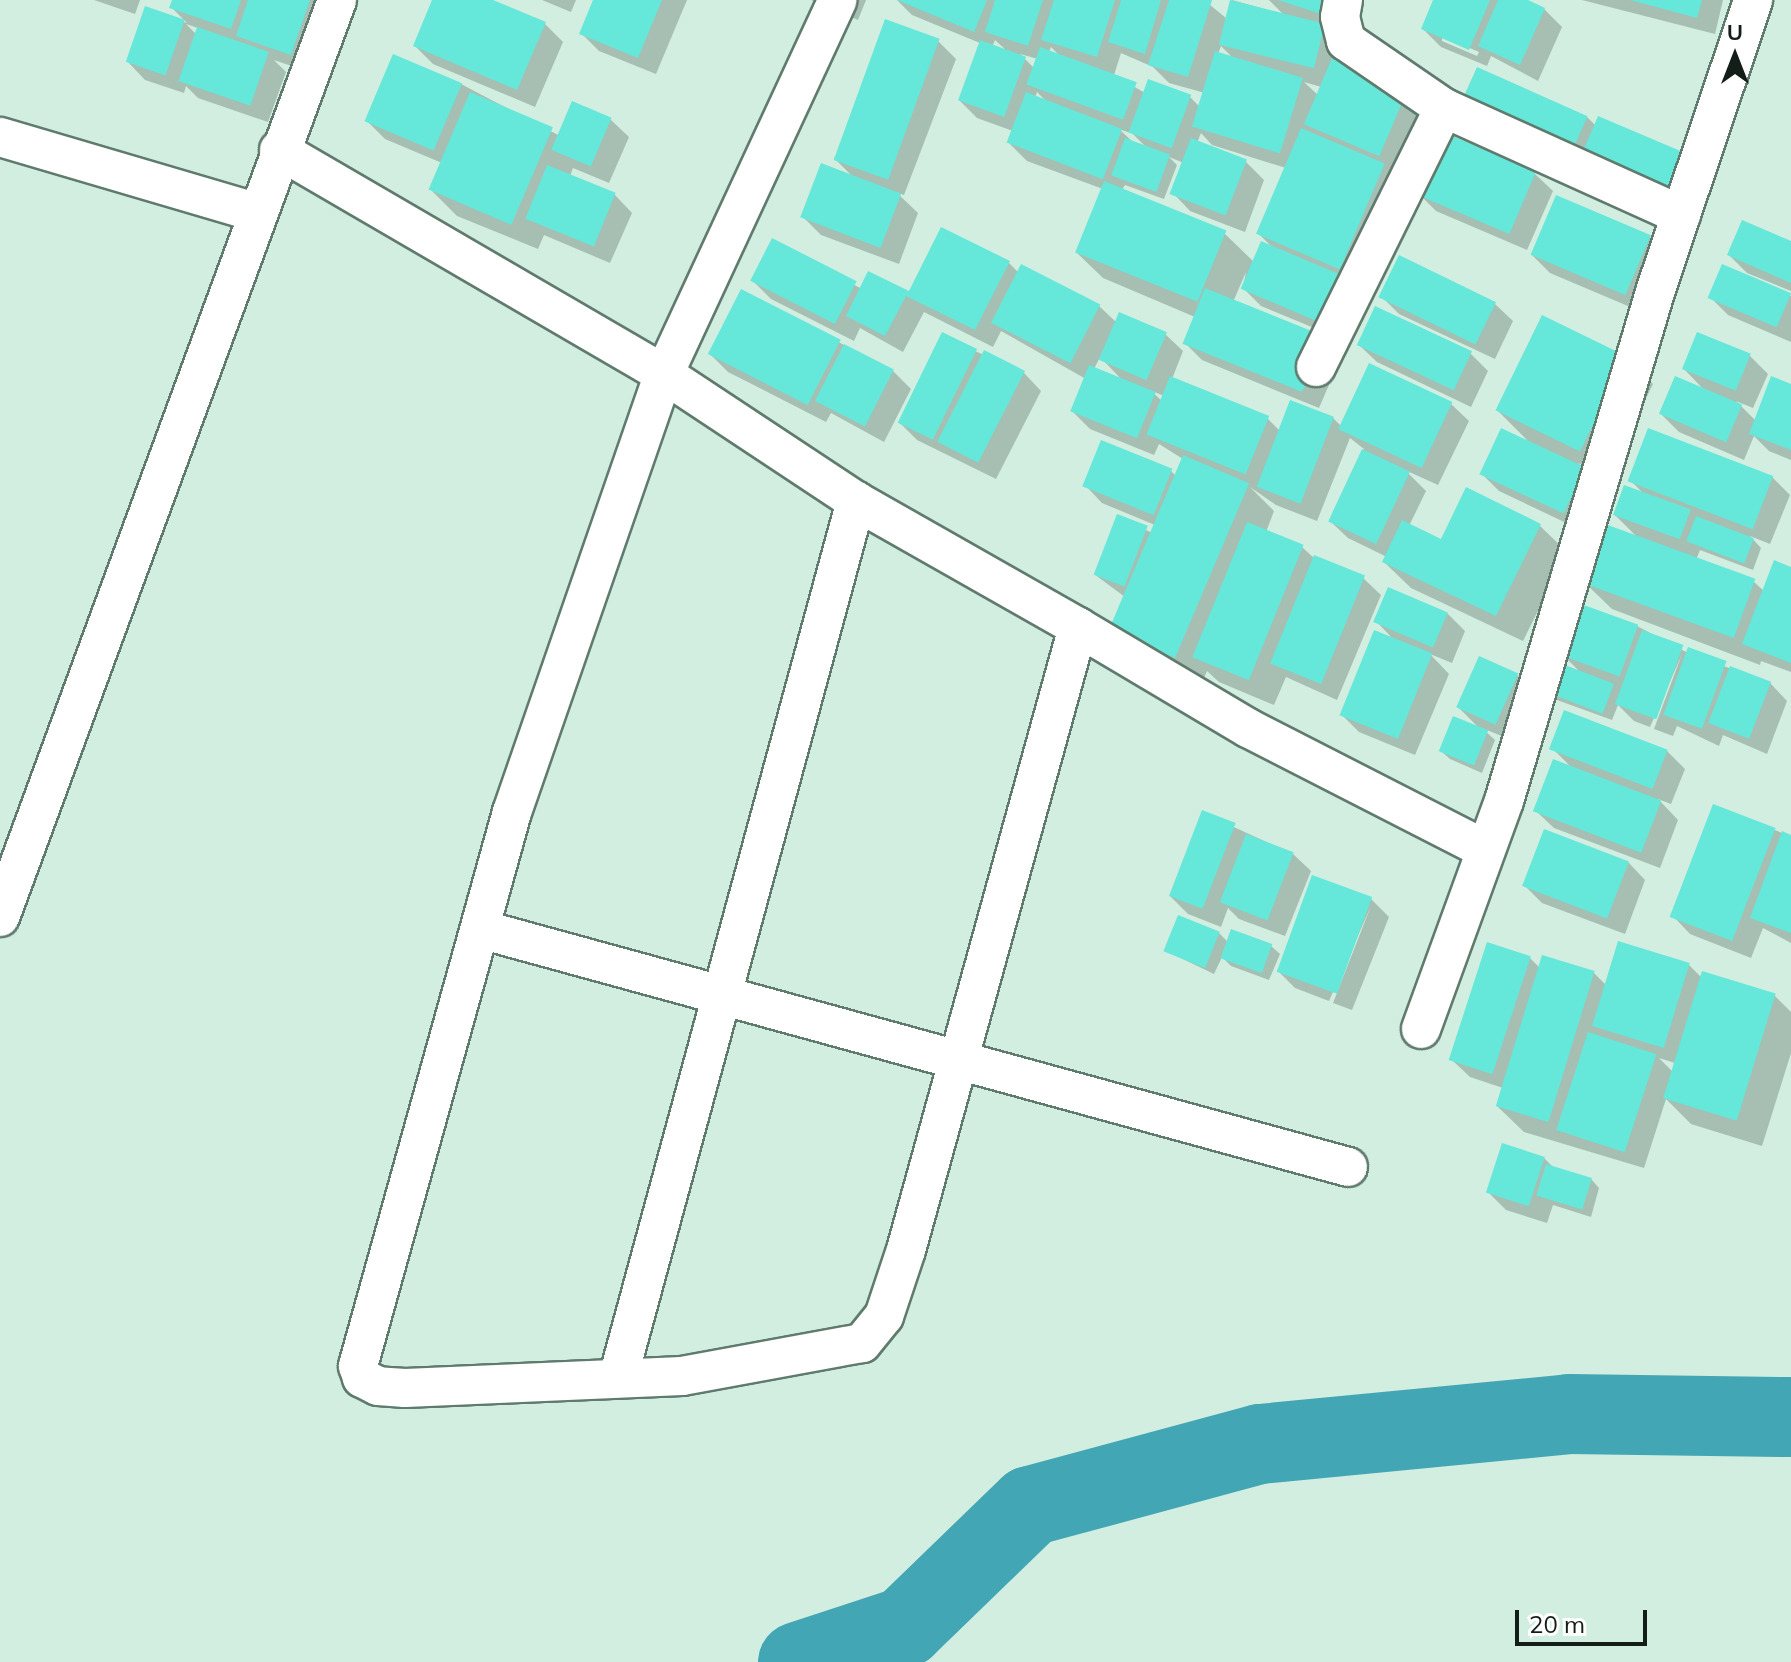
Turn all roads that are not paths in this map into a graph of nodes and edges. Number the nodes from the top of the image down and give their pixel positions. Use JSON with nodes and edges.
{"nodes":[{"id":1,"x":337,"y":0,"type":"edge"},
{"id":2,"x":838,"y":0,"type":"edge"},
{"id":3,"x":1343,"y":0,"type":"edge"},
{"id":4,"x":1753,"y":0,"type":"edge"},
{"id":5,"x":1444,"y":108,"type":"junction"},
{"id":6,"x":0,"y":137,"type":"edge"},
{"id":7,"x":279,"y":150,"type":"junction"},
{"id":8,"x":258,"y":213,"type":"junction"},
{"id":9,"x":1681,"y":215,"type":"junction"},
{"id":10,"x":1316,"y":367,"type":"dead end"},
{"id":11,"x":664,"y":374,"type":"junction"},
{"id":12,"x":856,"y":501,"type":"junction"},
{"id":13,"x":1078,"y":627,"type":"junction"},
{"id":14,"x":1484,"y":849,"type":"junction"},
{"id":15,"x":0,"y":917,"type":"edge"},
{"id":16,"x":480,"y":929,"type":"junction"},
{"id":17,"x":722,"y":995,"type":"junction"},
{"id":18,"x":1421,"y":1029,"type":"dead end"},
{"id":19,"x":958,"y":1060,"type":"junction"},
{"id":20,"x":1348,"y":1167,"type":"dead end"},
{"id":21,"x":618,"y":1378,"type":"junction"}],
"edges":[{"from":1,"to":7,"type":"street"},
{"from":2,"to":11,"type":"street"},
{"from":3,"to":5,"type":"street"},
{"from":4,"to":9,"type":"street"},
{"from":5,"to":9,"type":"street"},
{"from":5,"to":10,"type":"street"},
{"from":6,"to":8,"type":"street"},
{"from":7,"to":8,"type":"street"},
{"from":7,"to":11,"type":"street"},
{"from":8,"to":15,"type":"street"},
{"from":9,"to":14,"type":"street"},
{"from":11,"to":12,"type":"street"},
{"from":11,"to":16,"type":"street"},
{"from":12,"to":13,"type":"street"},
{"from":12,"to":17,"type":"street"},
{"from":13,"to":14,"type":"street"},
{"from":13,"to":19,"type":"street"},
{"from":14,"to":18,"type":"street"},
{"from":16,"to":17,"type":"street"},
{"from":16,"to":21,"type":"street"},
{"from":17,"to":19,"type":"street"},
{"from":17,"to":21,"type":"street"},
{"from":19,"to":20,"type":"street"},
{"from":19,"to":21,"type":"street"}]}
